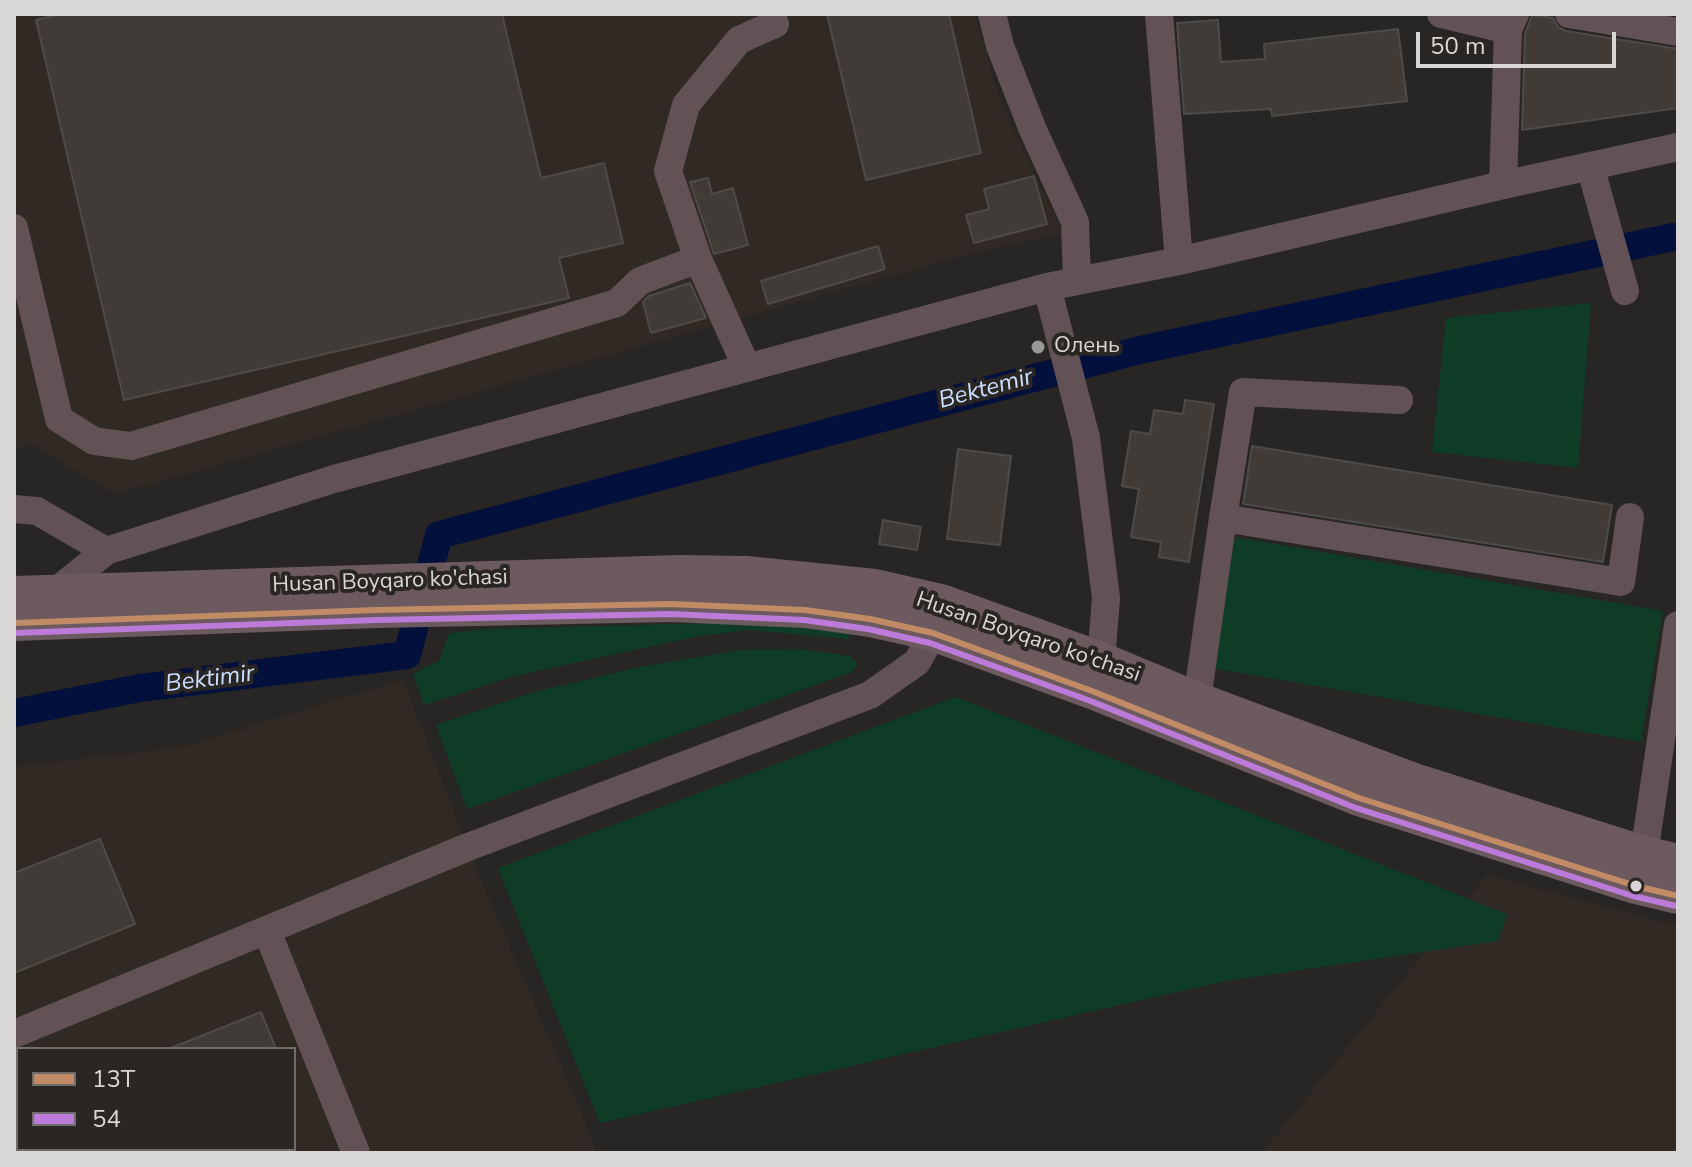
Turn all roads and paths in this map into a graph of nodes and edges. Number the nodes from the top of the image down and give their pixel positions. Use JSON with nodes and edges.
{"nodes":[{"id":1,"x":992,"y":14,"type":"edge"},
{"id":2,"x":1159,"y":14,"type":"edge"},
{"id":3,"x":1441,"y":14,"type":"edge"},
{"id":4,"x":1569,"y":14,"type":"edge"},
{"id":5,"x":1512,"y":22,"type":"edge"},
{"id":6,"x":775,"y":24,"type":"dead end"},
{"id":7,"x":1678,"y":32,"type":"edge"},
{"id":8,"x":1678,"y":147,"type":"edge"},
{"id":9,"x":1590,"y":166,"type":"junction"},
{"id":10,"x":1503,"y":185,"type":"junction"},
{"id":11,"x":14,"y":228,"type":"edge"},
{"id":12,"x":698,"y":259,"type":"junction"},
{"id":13,"x":1179,"y":261,"type":"junction"},
{"id":14,"x":1077,"y":280,"type":"junction"},
{"id":15,"x":1047,"y":287,"type":"junction"},
{"id":16,"x":1625,"y":291,"type":"dead end"},
{"id":17,"x":747,"y":368,"type":"junction"},
{"id":18,"x":1399,"y":400,"type":"dead end"},
{"id":19,"x":14,"y":509,"type":"edge"},
{"id":20,"x":1630,"y":517,"type":"dead end"},
{"id":21,"x":1223,"y":518,"type":"junction"},
{"id":22,"x":106,"y":551,"type":"junction"},
{"id":23,"x":54,"y":593,"type":"junction"},
{"id":24,"x":14,"y":594,"type":"edge"},
{"id":25,"x":377,"y":596,"type":"junction"},
{"id":26,"x":937,"y":618,"type":"junction"},
{"id":27,"x":14,"y":623,"type":"edge"},
{"id":28,"x":1678,"y":625,"type":"edge"},
{"id":29,"x":1096,"y":675,"type":"junction"},
{"id":30,"x":1197,"y":700,"type":"junction"},
{"id":31,"x":1669,"y":747,"type":"edge"},
{"id":32,"x":1661,"y":858,"type":"edge"},
{"id":33,"x":1678,"y":896,"type":"edge"},
{"id":34,"x":267,"y":931,"type":"junction"},
{"id":35,"x":14,"y":1034,"type":"edge"},
{"id":36,"x":356,"y":1153,"type":"edge"}],
"edges":[{"from":1,"to":14,"type":"street"},
{"from":2,"to":13,"type":"street"},
{"from":3,"to":5,"type":"street"},
{"from":4,"to":7,"type":"street"},
{"from":5,"to":10,"type":"street"},
{"from":6,"to":12,"type":"street"},
{"from":8,"to":9,"type":"street"},
{"from":9,"to":10,"type":"street"},
{"from":9,"to":16,"type":"street"},
{"from":10,"to":13,"type":"street"},
{"from":11,"to":12,"type":"street"},
{"from":12,"to":17,"type":"street"},
{"from":13,"to":14,"type":"street"},
{"from":14,"to":15,"type":"street"},
{"from":15,"to":17,"type":"street"},
{"from":15,"to":29,"type":"street"},
{"from":17,"to":22,"type":"street"},
{"from":18,"to":21,"type":"street"},
{"from":19,"to":22,"type":"street"},
{"from":20,"to":21,"type":"street"},
{"from":21,"to":30,"type":"street"},
{"from":22,"to":23,"type":"street"},
{"from":23,"to":24,"type":"main road","name":"Husan Boyqaro ko'chasi"},
{"from":23,"to":25,"type":"main road","name":"Husan Boyqaro ko'chasi"},
{"from":25,"to":26,"type":"main road","name":"Husan Boyqaro ko'chasi"},
{"from":25,"to":27,"type":"main road","name":"Husan Boyqaro ko'chasi"},
{"from":26,"to":29,"type":"main road","name":"Husan Boyqaro ko'chasi"},
{"from":26,"to":34,"type":"street"},
{"from":28,"to":31,"type":"street"},
{"from":29,"to":30,"type":"main road","name":"Husan Boyqaro ko'chasi"},
{"from":29,"to":33,"type":"main road","name":"Husan Boyqaro ko'chasi"},
{"from":30,"to":32,"type":"main road","name":"Husan Boyqaro ko'chasi"},
{"from":31,"to":32,"type":"street"},
{"from":34,"to":35,"type":"street"},
{"from":34,"to":36,"type":"street"}]}
